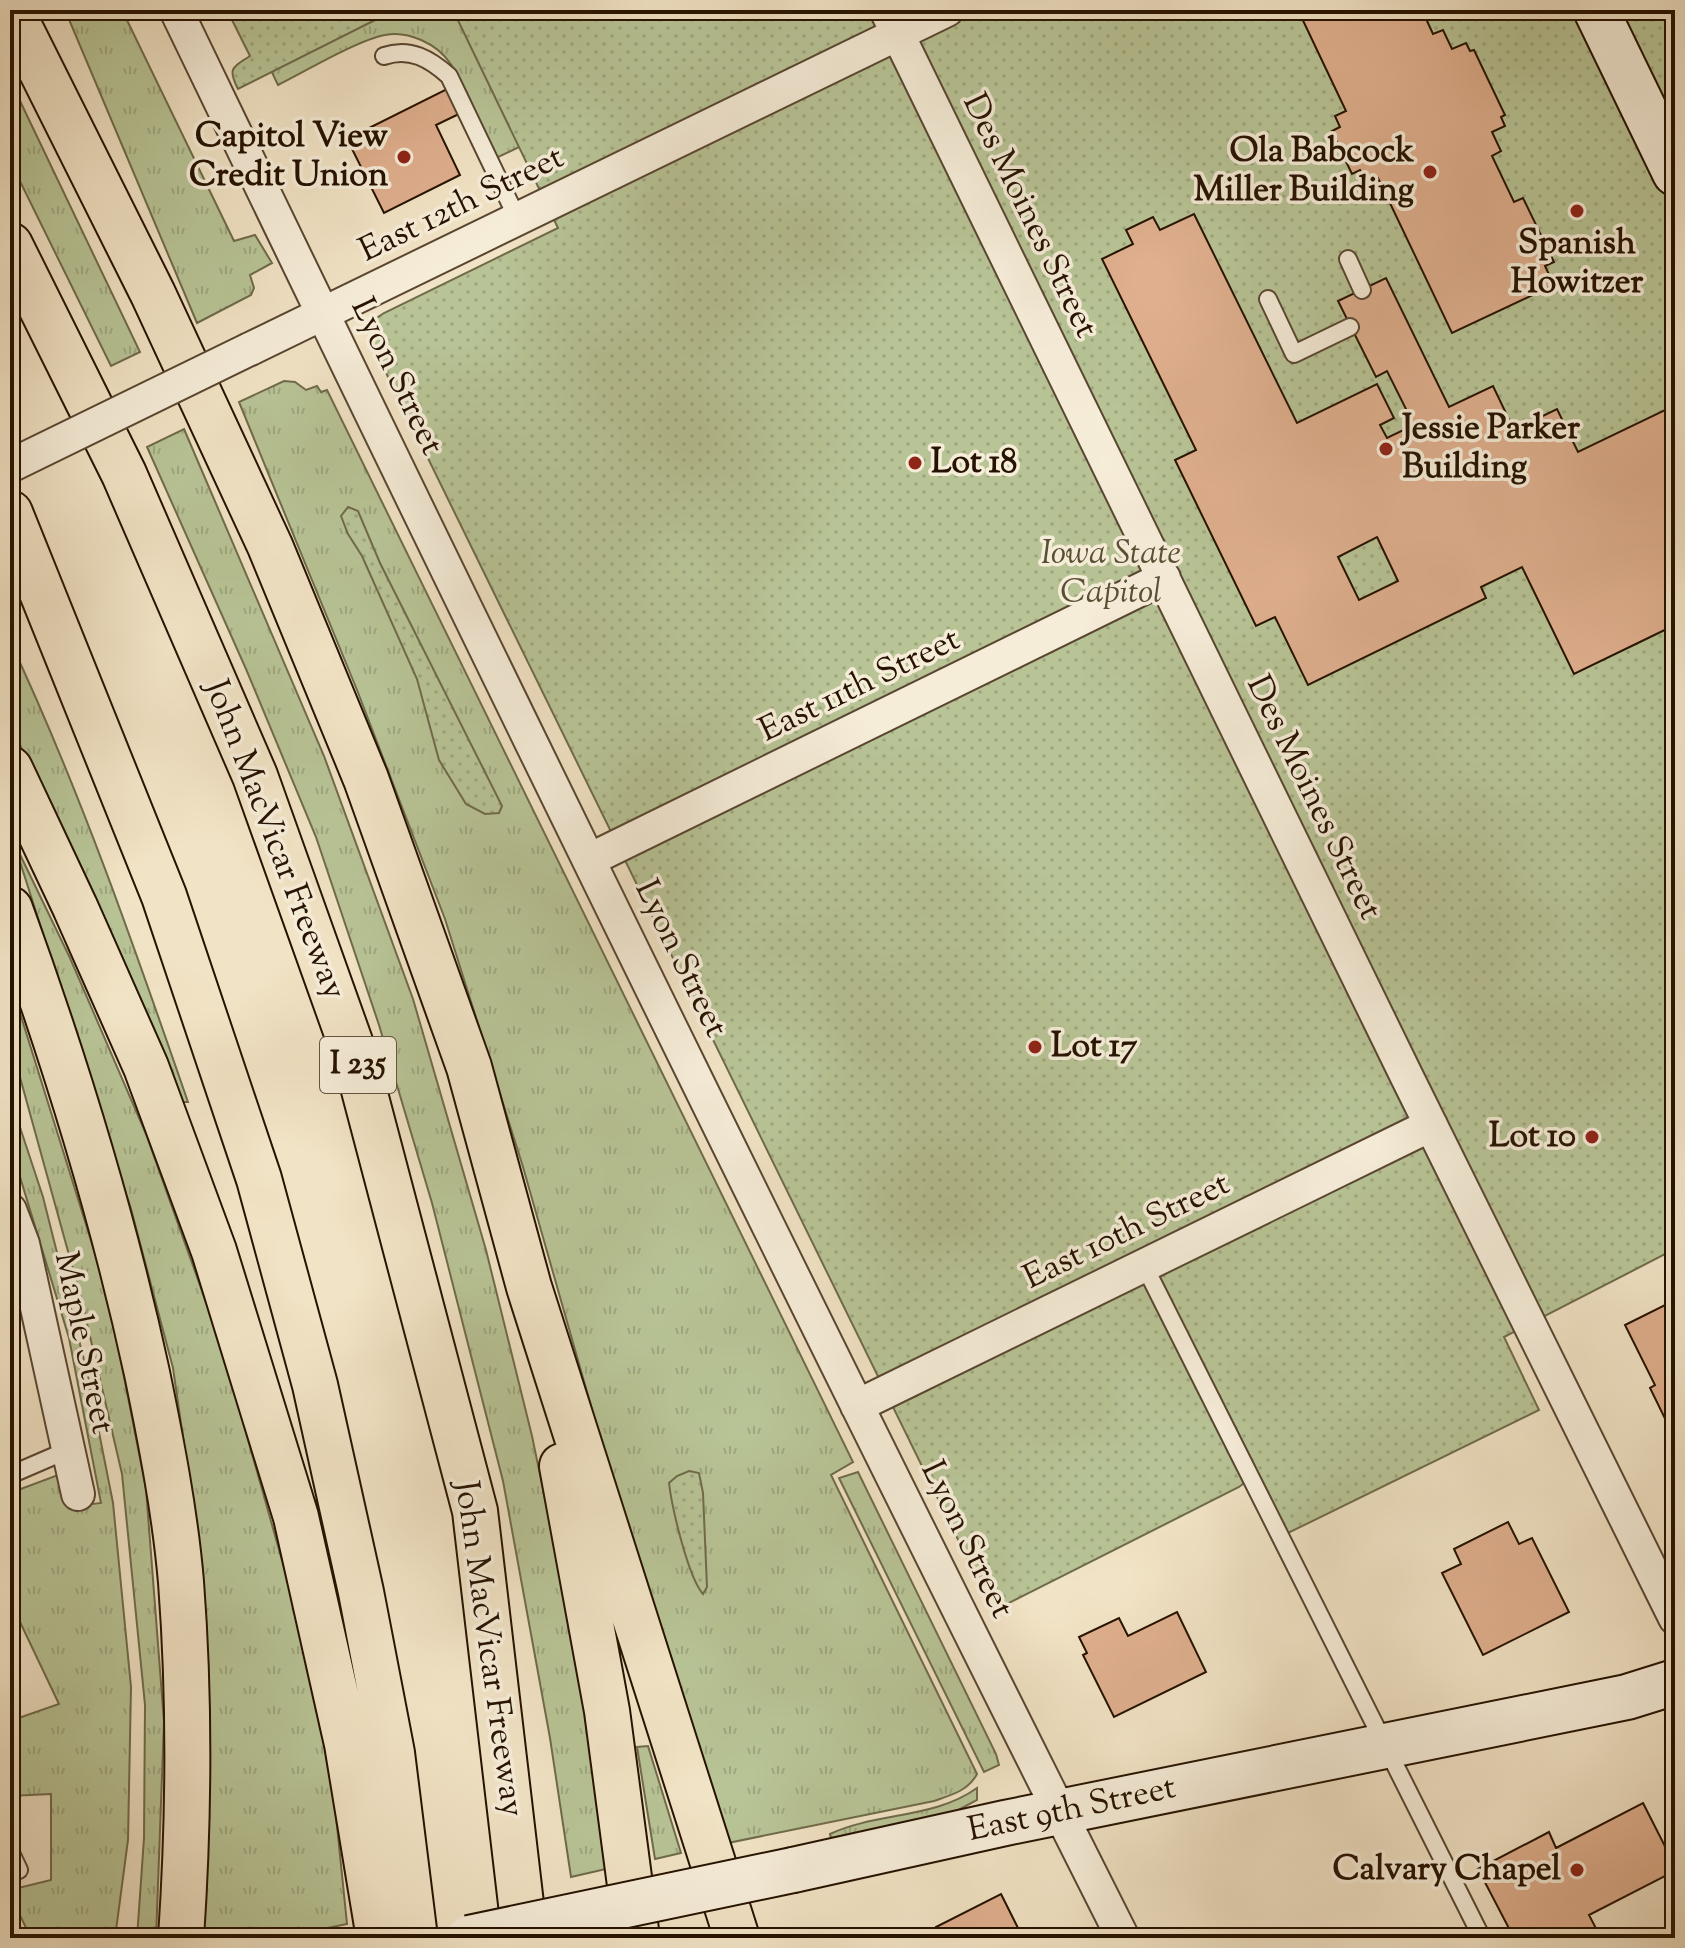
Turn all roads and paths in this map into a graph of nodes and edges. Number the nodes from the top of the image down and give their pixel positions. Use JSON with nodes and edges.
{"nodes":[{"id":1,"x":11,"y":10,"type":"edge"},
{"id":2,"x":31,"y":10,"type":"edge"},
{"id":3,"x":176,"y":10,"type":"edge"},
{"id":4,"x":947,"y":10,"type":"edge"},
{"id":5,"x":1596,"y":10,"type":"edge"},
{"id":6,"x":892,"y":22,"type":"edge"},
{"id":7,"x":384,"y":56,"type":"dead end"},
{"id":8,"x":91,"y":165,"type":"junction"},
{"id":9,"x":1675,"y":173,"type":"edge"},
{"id":10,"x":518,"y":220,"type":"junction"},
{"id":11,"x":10,"y":245,"type":"edge"},
{"id":12,"x":1348,"y":259,"type":"dead end"},
{"id":13,"x":1362,"y":290,"type":"dead end"},
{"id":14,"x":1268,"y":299,"type":"dead end"},
{"id":15,"x":323,"y":315,"type":"junction"},
{"id":16,"x":1350,"y":327,"type":"dead end"},
{"id":17,"x":10,"y":466,"type":"edge"},
{"id":18,"x":10,"y":513,"type":"edge"},
{"id":19,"x":1164,"y":578,"type":"junction"},
{"id":20,"x":10,"y":769,"type":"edge"},
{"id":21,"x":589,"y":860,"type":"junction"},
{"id":22,"x":10,"y":909,"type":"edge"},
{"id":23,"x":1431,"y":1125,"type":"junction"},
{"id":24,"x":10,"y":1210,"type":"edge"},
{"id":25,"x":1144,"y":1265,"type":"junction"},
{"id":26,"x":529,"y":1287,"type":"junction"},
{"id":27,"x":857,"y":1406,"type":"junction"},
{"id":28,"x":68,"y":1450,"type":"junction"},
{"id":29,"x":10,"y":1475,"type":"edge"},
{"id":30,"x":78,"y":1494,"type":"dead end"},
{"id":31,"x":1675,"y":1618,"type":"edge"},
{"id":32,"x":1675,"y":1682,"type":"edge"},
{"id":33,"x":1386,"y":1747,"type":"junction"},
{"id":34,"x":1058,"y":1812,"type":"junction"},
{"id":35,"x":10,"y":1851,"type":"edge"},
{"id":36,"x":19,"y":1870,"type":"dead end"},
{"id":37,"x":181,"y":1938,"type":"edge"},
{"id":38,"x":379,"y":1938,"type":"edge"},
{"id":39,"x":415,"y":1938,"type":"edge"},
{"id":40,"x":469,"y":1938,"type":"edge"},
{"id":41,"x":525,"y":1938,"type":"edge"},
{"id":42,"x":637,"y":1938,"type":"edge"},
{"id":43,"x":737,"y":1938,"type":"edge"},
{"id":44,"x":1123,"y":1938,"type":"edge"},
{"id":45,"x":1482,"y":1938,"type":"edge"}],
"edges":[{"from":1,"to":8,"type":"highway"},
{"from":2,"to":8,"type":"highway"},
{"from":3,"to":15,"type":"street","name":"Lyon Street"},
{"from":4,"to":6,"type":"street","name":"East 12th Street"},
{"from":5,"to":9,"type":"street"},
{"from":6,"to":10,"type":"street","name":"East 12th Street"},
{"from":6,"to":19,"type":"street","name":"Des Moines Street"},
{"from":7,"to":10,"type":"lane"},
{"from":8,"to":26,"type":"highway"},
{"from":10,"to":15,"type":"street","name":"East 12th Street"},
{"from":11,"to":41,"type":"highway","name":"John MacVicar Freeway","number":"I 235"},
{"from":12,"to":13,"type":"lane"},
{"from":14,"to":16,"type":"lane"},
{"from":15,"to":17,"type":"street","name":"East 12th Street","bridge":true},
{"from":15,"to":21,"type":"street","name":"Lyon Street"},
{"from":18,"to":39,"type":"highway"},
{"from":19,"to":21,"type":"street","name":"East 11th Street"},
{"from":19,"to":23,"type":"street","name":"Des Moines Street"},
{"from":20,"to":38,"type":"highway"},
{"from":21,"to":27,"type":"street","name":"Lyon Street"},
{"from":22,"to":37,"type":"highway"},
{"from":23,"to":25,"type":"street","name":"East 10th Street"},
{"from":23,"to":31,"type":"street","name":"Des Moines Street"},
{"from":24,"to":28,"type":"street","name":"Maple Street"},
{"from":25,"to":27,"type":"street","name":"East 10th Street"},
{"from":25,"to":33,"type":"lane"},
{"from":26,"to":42,"type":"highway"},
{"from":26,"to":43,"type":"highway"},
{"from":27,"to":34,"type":"street","name":"Lyon Street"},
{"from":28,"to":29,"type":"lane"},
{"from":28,"to":30,"type":"street","name":"Maple Street"},
{"from":32,"to":33,"type":"street","name":"East 9th Street"},
{"from":33,"to":34,"type":"street","name":"East 9th Street"},
{"from":33,"to":45,"type":"lane"},
{"from":34,"to":40,"type":"street","name":"East 9th Street","bridge":true},
{"from":34,"to":44,"type":"street","name":"Lyon Street"},
{"from":35,"to":36,"type":"lane"}]}
